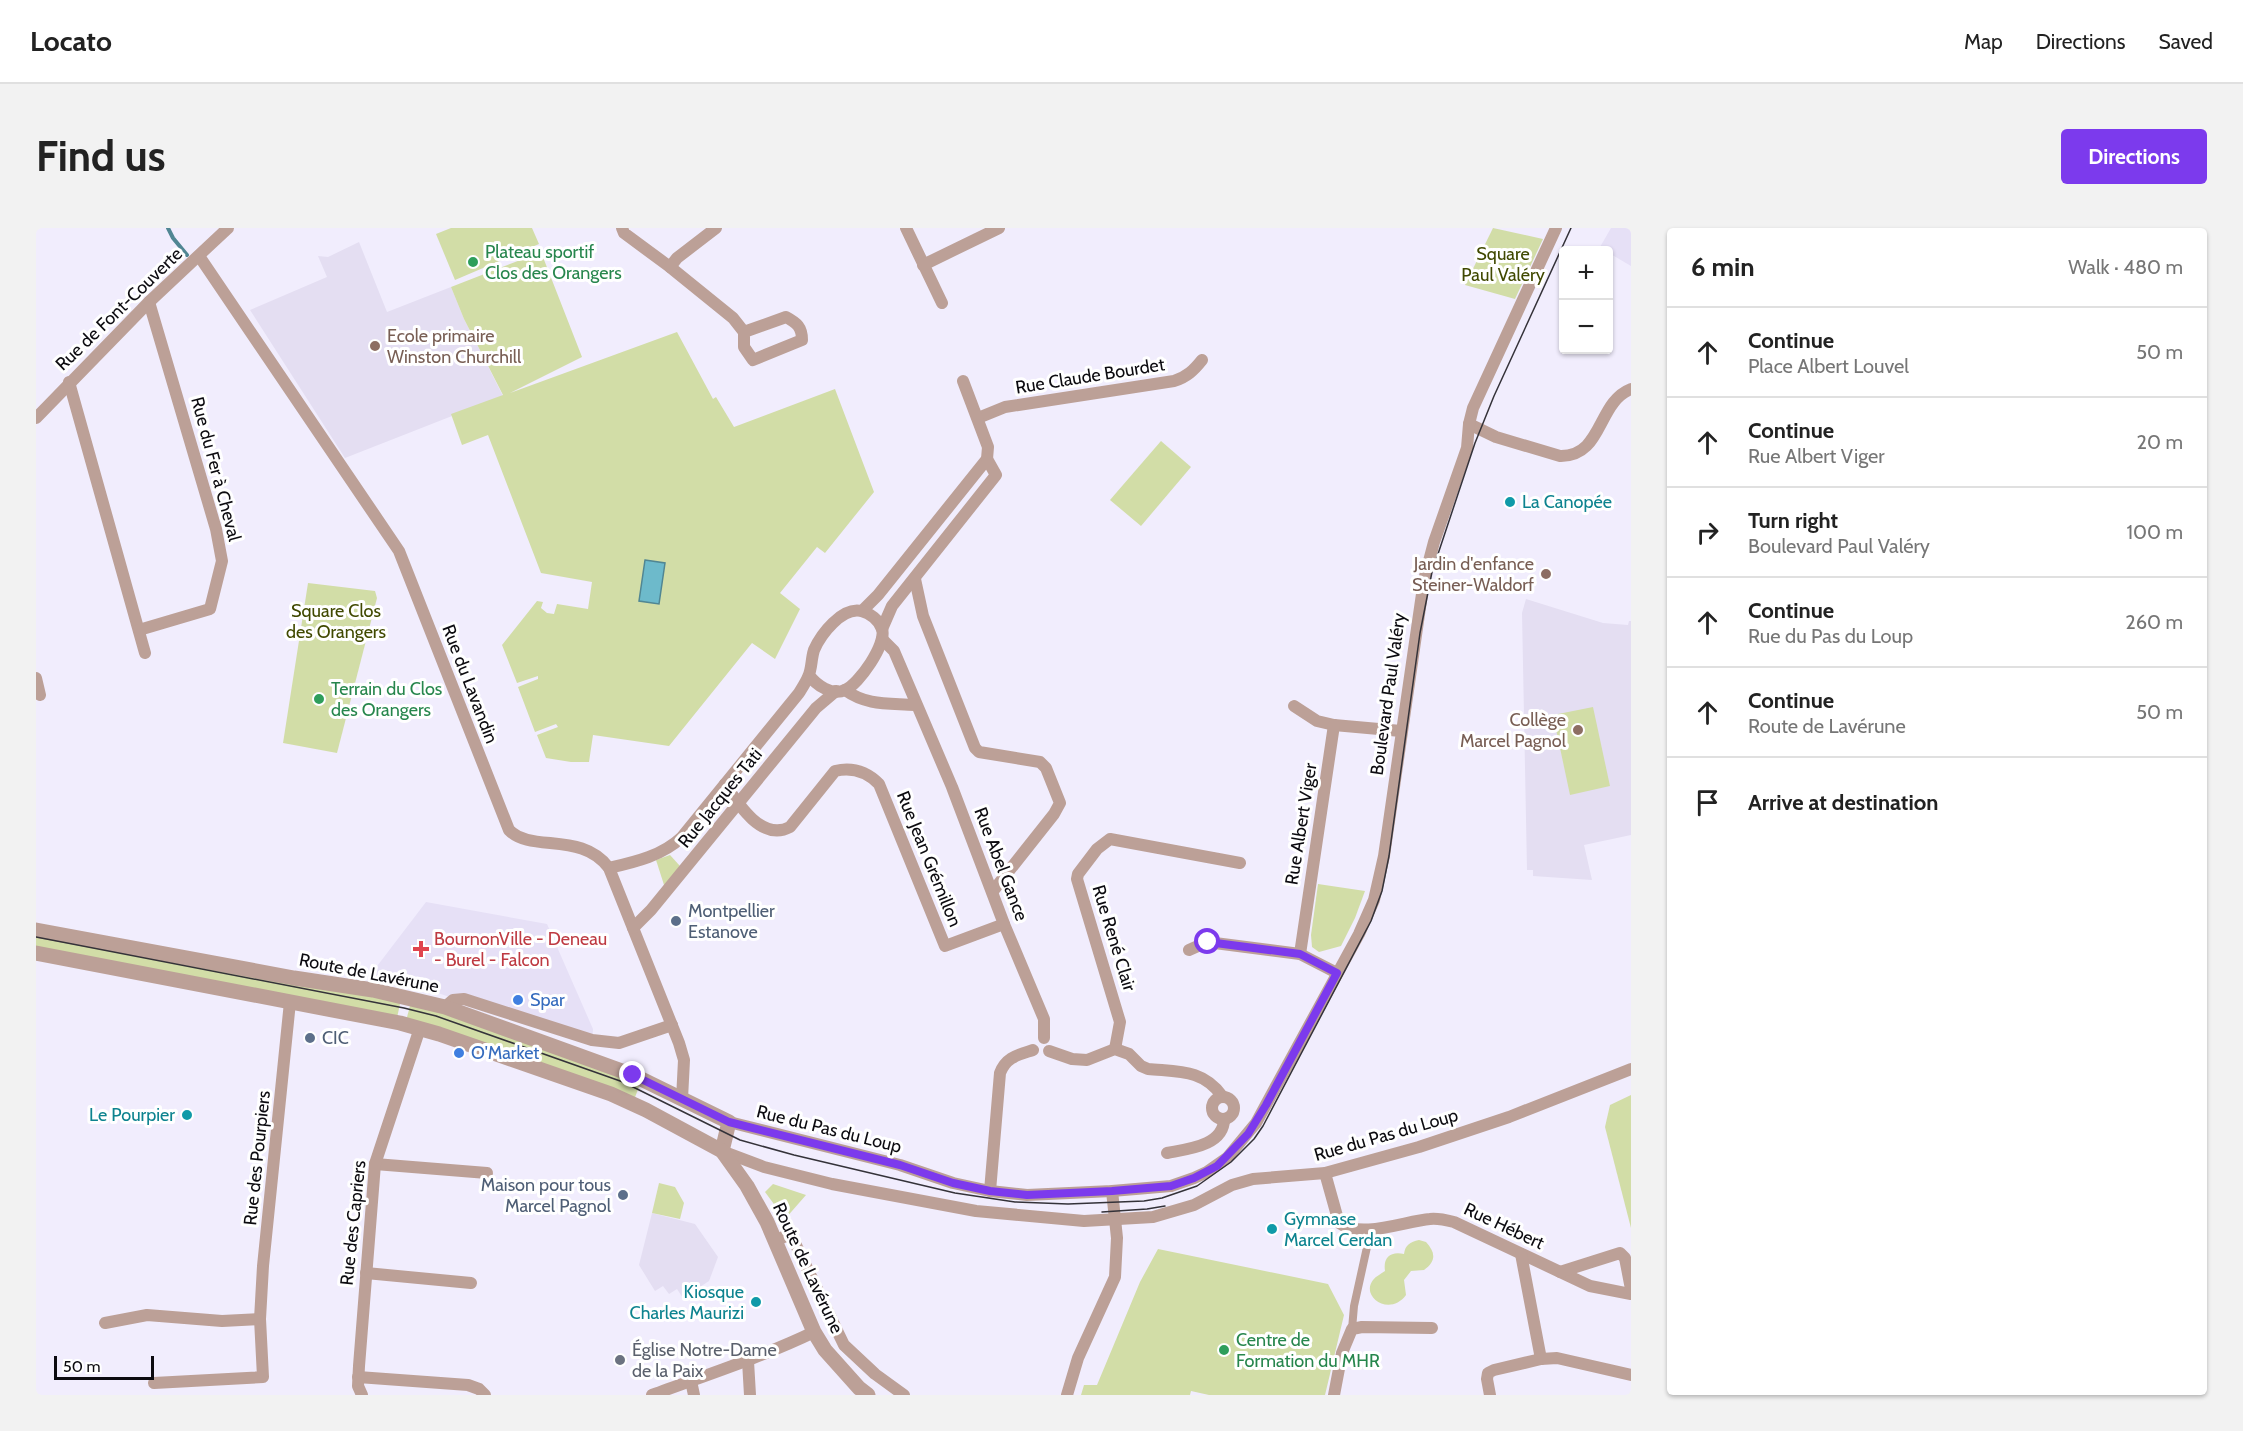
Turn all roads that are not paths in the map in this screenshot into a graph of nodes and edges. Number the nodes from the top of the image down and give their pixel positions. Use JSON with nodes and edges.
{"nodes":[{"id":1,"x":228,"y":228,"type":"edge"},
{"id":2,"x":622,"y":228,"type":"edge"},
{"id":3,"x":716,"y":228,"type":"edge"},
{"id":4,"x":906,"y":228,"type":"edge"},
{"id":5,"x":999,"y":228,"type":"edge"},
{"id":6,"x":1556,"y":228,"type":"edge"},
{"id":7,"x":199,"y":256,"type":"junction"},
{"id":8,"x":923,"y":265,"type":"junction"},
{"id":9,"x":670,"y":267,"type":"junction"},
{"id":10,"x":149,"y":302,"type":"junction"},
{"id":11,"x":942,"y":303,"type":"dead end"},
{"id":12,"x":744,"y":332,"type":"junction"},
{"id":13,"x":1202,"y":360,"type":"dead end"},
{"id":14,"x":963,"y":381,"type":"dead end"},
{"id":15,"x":69,"y":382,"type":"junction"},
{"id":16,"x":1631,"y":389,"type":"edge"},
{"id":17,"x":36,"y":418,"type":"edge"},
{"id":18,"x":978,"y":418,"type":"junction"},
{"id":19,"x":1469,"y":424,"type":"junction"},
{"id":20,"x":987,"y":459,"type":"junction"},
{"id":21,"x":915,"y":579,"type":"junction"},
{"id":22,"x":862,"y":611,"type":"junction"},
{"id":23,"x":139,"y":630,"type":"junction"},
{"id":24,"x":882,"y":634,"type":"junction"},
{"id":25,"x":145,"y":653,"type":"dead end"},
{"id":26,"x":809,"y":675,"type":"junction"},
{"id":27,"x":36,"y":678,"type":"edge"},
{"id":28,"x":841,"y":691,"type":"junction"},
{"id":29,"x":40,"y":695,"type":"dead end"},
{"id":30,"x":915,"y":705,"type":"junction"},
{"id":31,"x":1294,"y":706,"type":"dead end"},
{"id":32,"x":1334,"y":725,"type":"junction"},
{"id":33,"x":1401,"y":731,"type":"junction"},
{"id":34,"x":725,"y":784,"type":"junction"},
{"id":35,"x":738,"y":805,"type":"junction"},
{"id":36,"x":1240,"y":863,"type":"dead end"},
{"id":37,"x":609,"y":868,"type":"junction"},
{"id":38,"x":993,"y":891,"type":"junction"},
{"id":39,"x":1004,"y":924,"type":"junction"},
{"id":40,"x":633,"y":928,"type":"junction"},
{"id":41,"x":36,"y":930,"type":"edge"},
{"id":42,"x":1190,"y":950,"type":"dead end"},
{"id":43,"x":36,"y":953,"type":"edge"},
{"id":44,"x":1300,"y":954,"type":"junction"},
{"id":45,"x":1337,"y":973,"type":"junction"},
{"id":46,"x":290,"y":1002,"type":"junction"},
{"id":47,"x":445,"y":1007,"type":"junction"},
{"id":48,"x":672,"y":1025,"type":"junction"},
{"id":49,"x":420,"y":1028,"type":"junction"},
{"id":50,"x":1044,"y":1038,"type":"junction"},
{"id":51,"x":1115,"y":1049,"type":"junction"},
{"id":52,"x":1033,"y":1050,"type":"junction"},
{"id":53,"x":1049,"y":1051,"type":"junction"},
{"id":54,"x":1631,"y":1069,"type":"edge"},
{"id":55,"x":682,"y":1099,"type":"junction"},
{"id":56,"x":729,"y":1122,"type":"junction"},
{"id":57,"x":672,"y":1124,"type":"junction"},
{"id":58,"x":722,"y":1151,"type":"junction"},
{"id":59,"x":1232,"y":1152,"type":"joint"},
{"id":60,"x":1167,"y":1153,"type":"dead end"},
{"id":61,"x":375,"y":1164,"type":"junction"},
{"id":62,"x":487,"y":1173,"type":"dead end"},
{"id":63,"x":1325,"y":1173,"type":"junction"},
{"id":64,"x":990,"y":1191,"type":"junction"},
{"id":65,"x":1112,"y":1191,"type":"junction"},
{"id":66,"x":1115,"y":1220,"type":"junction"},
{"id":67,"x":1371,"y":1229,"type":"junction"},
{"id":68,"x":781,"y":1239,"type":"junction"},
{"id":69,"x":1521,"y":1254,"type":"junction"},
{"id":70,"x":1560,"y":1272,"type":"junction"},
{"id":71,"x":366,"y":1273,"type":"junction"},
{"id":72,"x":471,"y":1283,"type":"dead end"},
{"id":73,"x":1631,"y":1289,"type":"edge"},
{"id":74,"x":1631,"y":1294,"type":"edge"},
{"id":75,"x":260,"y":1319,"type":"junction"},
{"id":76,"x":105,"y":1323,"type":"dead end"},
{"id":77,"x":1432,"y":1328,"type":"dead end"},
{"id":78,"x":1352,"y":1329,"type":"junction"},
{"id":79,"x":814,"y":1332,"type":"junction"},
{"id":80,"x":1541,"y":1359,"type":"junction"},
{"id":81,"x":748,"y":1361,"type":"junction"},
{"id":82,"x":1631,"y":1375,"type":"edge"},
{"id":83,"x":358,"y":1377,"type":"junction"},
{"id":84,"x":691,"y":1381,"type":"junction"},
{"id":85,"x":154,"y":1383,"type":"dead end"},
{"id":86,"x":362,"y":1395,"type":"edge"},
{"id":87,"x":484,"y":1395,"type":"edge"},
{"id":88,"x":652,"y":1395,"type":"edge"},
{"id":89,"x":694,"y":1395,"type":"edge"},
{"id":90,"x":750,"y":1395,"type":"edge"},
{"id":91,"x":868,"y":1395,"type":"edge"},
{"id":92,"x":904,"y":1395,"type":"edge"},
{"id":93,"x":1067,"y":1395,"type":"edge"},
{"id":94,"x":1334,"y":1395,"type":"edge"},
{"id":95,"x":1490,"y":1395,"type":"edge"}],
"edges":[{"from":1,"to":7,"type":"street","name":"Rue de Font-Couverte"},
{"from":2,"to":9,"type":"street"},
{"from":3,"to":9,"type":"street"},
{"from":4,"to":8,"type":"street"},
{"from":5,"to":8,"type":"street"},
{"from":6,"to":19,"type":"street","name":"Boulevard Paul Valéry"},
{"from":7,"to":10,"type":"street","name":"Rue de Font-Couverte"},
{"from":7,"to":37,"type":"street","name":"Rue du Lavandin"},
{"from":8,"to":11,"type":"street"},
{"from":9,"to":12,"type":"street"},
{"from":10,"to":15,"type":"street","name":"Rue de Font-Couverte"},
{"from":10,"to":23,"type":"street","name":"Rue du Fer à Cheval"},
{"from":12,"to":12,"type":"street"},
{"from":13,"to":18,"type":"street","name":"Rue Claude Bourdet"},
{"from":14,"to":18,"type":"street"},
{"from":15,"to":17,"type":"street","name":"Rue de Font-Couverte"},
{"from":15,"to":23,"type":"street"},
{"from":16,"to":19,"type":"street"},
{"from":18,"to":20,"type":"street"},
{"from":19,"to":33,"type":"street","name":"Boulevard Paul Valéry"},
{"from":20,"to":21,"type":"street"},
{"from":20,"to":22,"type":"street"},
{"from":21,"to":24,"type":"street"},
{"from":21,"to":38,"type":"street"},
{"from":22,"to":24,"type":"street"},
{"from":22,"to":26,"type":"street","name":"Rue Jacques Tati"},
{"from":23,"to":25,"type":"street"},
{"from":24,"to":28,"type":"street","name":"Rue Jacques Tati"},
{"from":24,"to":30,"type":"street","name":"Rue Abel Gance"},
{"from":26,"to":28,"type":"street"},
{"from":26,"to":34,"type":"street","name":"Rue Jacques Tati"},
{"from":27,"to":29,"type":"street"},
{"from":28,"to":30,"type":"street"},
{"from":28,"to":35,"type":"street","name":"Rue Jacques Tati"},
{"from":30,"to":38,"type":"street","name":"Rue Abel Gance"},
{"from":31,"to":32,"type":"street"},
{"from":32,"to":33,"type":"street"},
{"from":32,"to":44,"type":"street","name":"Rue Albert Viger"},
{"from":33,"to":45,"type":"street","name":"Boulevard Paul Valéry"},
{"from":34,"to":35,"type":"street","name":"Rue Jean Grémillon"},
{"from":34,"to":37,"type":"street","name":"Rue Jacques Tati"},
{"from":35,"to":39,"type":"street","name":"Rue Jean Grémillon"},
{"from":35,"to":40,"type":"street","name":"Rue Jacques Tati"},
{"from":36,"to":51,"type":"street","name":"Rue René Clair"},
{"from":37,"to":40,"type":"street","name":"Rue du Lavandin"},
{"from":38,"to":39,"type":"street","name":"Rue Abel Gance"},
{"from":39,"to":50,"type":"street","name":"Rue Abel Gance"},
{"from":40,"to":48,"type":"street","name":"Rue du Lavandin"},
{"from":41,"to":47,"type":"street","name":"Route de Lavérune"},
{"from":42,"to":44,"type":"street"},
{"from":43,"to":46,"type":"street","name":"Route de Lavérune"},
{"from":44,"to":45,"type":"street"},
{"from":45,"to":59,"type":"street","name":"Boulevard Paul Valéry"},
{"from":46,"to":49,"type":"street","name":"Route de Lavérune"},
{"from":46,"to":75,"type":"street","name":"Rue des Pourpiers"},
{"from":47,"to":48,"type":"street"},
{"from":47,"to":55,"type":"street","name":"Route de Lavérune"},
{"from":48,"to":55,"type":"street","name":"Rue du Lavandin"},
{"from":49,"to":57,"type":"street","name":"Route de Lavérune"},
{"from":49,"to":61,"type":"street","name":"Rue des Capriers"},
{"from":50,"to":52,"type":"street"},
{"from":50,"to":53,"type":"street","name":"Rue Abel Gance"},
{"from":51,"to":53,"type":"street"},
{"from":51,"to":60,"type":"street"},
{"from":52,"to":53,"type":"street"},
{"from":52,"to":64,"type":"street"},
{"from":54,"to":63,"type":"street","name":"Rue du Pas du Loup"},
{"from":55,"to":56,"type":"street","name":"Route de Lavérune"},
{"from":55,"to":57,"type":"street"},
{"from":56,"to":58,"type":"street"},
{"from":56,"to":64,"type":"street","name":"Rue du Pas du Loup"},
{"from":57,"to":58,"type":"street","name":"Route de Lavérune"},
{"from":58,"to":66,"type":"street","name":"Rue du Pas du Loup"},
{"from":58,"to":68,"type":"street","name":"Route de Lavérune"},
{"from":59,"to":65,"type":"street","name":"Rue du Pas du Loup"},
{"from":61,"to":62,"type":"street"},
{"from":61,"to":71,"type":"street","name":"Rue des Capriers"},
{"from":63,"to":66,"type":"street","name":"Rue du Pas du Loup"},
{"from":63,"to":67,"type":"street","name":"Rue Hébert"},
{"from":64,"to":65,"type":"street","name":"Rue du Pas du Loup"},
{"from":65,"to":66,"type":"street"},
{"from":66,"to":93,"type":"street"},
{"from":67,"to":69,"type":"street","name":"Rue Hébert"},
{"from":67,"to":78,"type":"street"},
{"from":68,"to":79,"type":"street","name":"Route de Lavérune"},
{"from":68,"to":92,"type":"street"},
{"from":69,"to":70,"type":"street","name":"Rue Hébert"},
{"from":69,"to":80,"type":"street"},
{"from":70,"to":73,"type":"street"},
{"from":70,"to":74,"type":"street","name":"Rue Hébert"},
{"from":71,"to":72,"type":"street"},
{"from":71,"to":83,"type":"street","name":"Rue des Capriers"},
{"from":75,"to":76,"type":"street"},
{"from":75,"to":85,"type":"street","name":"Rue des Pourpiers"},
{"from":77,"to":78,"type":"street"},
{"from":78,"to":94,"type":"street"},
{"from":79,"to":81,"type":"street"},
{"from":79,"to":91,"type":"street","name":"Route de Lavérune"},
{"from":80,"to":82,"type":"street"},
{"from":80,"to":95,"type":"street"},
{"from":81,"to":84,"type":"street"},
{"from":81,"to":90,"type":"street"},
{"from":83,"to":86,"type":"street","name":"Rue des Capriers"},
{"from":83,"to":87,"type":"street"},
{"from":84,"to":88,"type":"street"},
{"from":84,"to":89,"type":"street"}]}
